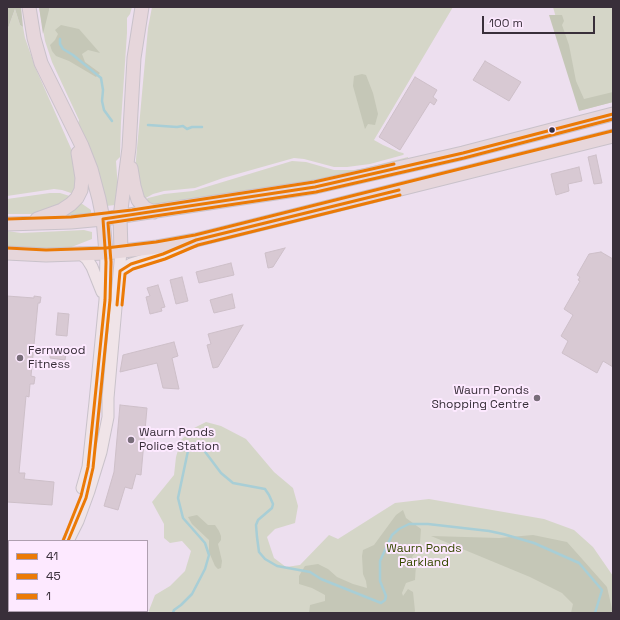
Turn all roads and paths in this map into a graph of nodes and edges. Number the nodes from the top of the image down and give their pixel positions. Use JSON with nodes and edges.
{"nodes":[{"id":1,"x":29,"y":7,"type":"edge"},
{"id":2,"x":142,"y":7,"type":"edge"},
{"id":3,"x":613,"y":114,"type":"edge"},
{"id":4,"x":71,"y":123,"type":"junction"},
{"id":5,"x":613,"y":136,"type":"edge"},
{"id":6,"x":488,"y":147,"type":"junction"},
{"id":7,"x":129,"y":148,"type":"junction"},
{"id":8,"x":492,"y":167,"type":"junction"},
{"id":9,"x":154,"y":212,"type":"junction"},
{"id":10,"x":120,"y":217,"type":"junction"},
{"id":11,"x":103,"y":219,"type":"junction"},
{"id":12,"x":11,"y":224,"type":"edge"},
{"id":13,"x":196,"y":240,"type":"junction"},
{"id":14,"x":121,"y":251,"type":"junction"},
{"id":15,"x":106,"y":252,"type":"junction"},
{"id":16,"x":80,"y":253,"type":"junction"},
{"id":17,"x":7,"y":254,"type":"edge"},
{"id":18,"x":120,"y":271,"type":"junction"},
{"id":19,"x":105,"y":300,"type":"junction"},
{"id":20,"x":96,"y":388,"type":"junction"},
{"id":21,"x":109,"y":389,"type":"junction"},
{"id":22,"x":75,"y":520,"type":"junction"},
{"id":23,"x":64,"y":540,"type":"edge"},
{"id":24,"x":68,"y":540,"type":"edge"}],
"edges":[{"from":1,"to":4,"type":"highway"},
{"from":2,"to":7,"type":"highway"},
{"from":3,"to":6,"type":"highway"},
{"from":4,"to":11,"type":"highway"},
{"from":4,"to":12,"type":"highway"},
{"from":5,"to":8,"type":"highway"},
{"from":6,"to":8,"type":"highway"},
{"from":6,"to":9,"type":"highway"},
{"from":7,"to":9,"type":"highway"},
{"from":7,"to":10,"type":"highway"},
{"from":8,"to":13,"type":"highway"},
{"from":9,"to":10,"type":"highway"},
{"from":10,"to":11,"type":"highway"},
{"from":10,"to":14,"type":"highway"},
{"from":11,"to":12,"type":"highway"},
{"from":11,"to":15,"type":"highway"},
{"from":13,"to":14,"type":"highway"},
{"from":13,"to":18,"type":"main road"},
{"from":14,"to":15,"type":"highway"},
{"from":14,"to":18,"type":"main road"},
{"from":15,"to":16,"type":"highway"},
{"from":15,"to":19,"type":"main road"},
{"from":16,"to":17,"type":"highway"},
{"from":16,"to":19,"type":"main road"},
{"from":18,"to":21,"type":"main road"},
{"from":19,"to":20,"type":"main road"},
{"from":20,"to":21,"type":"main road"},
{"from":20,"to":22,"type":"main road"},
{"from":21,"to":22,"type":"main road"},
{"from":22,"to":23,"type":"main road"},
{"from":22,"to":24,"type":"main road"}]}
